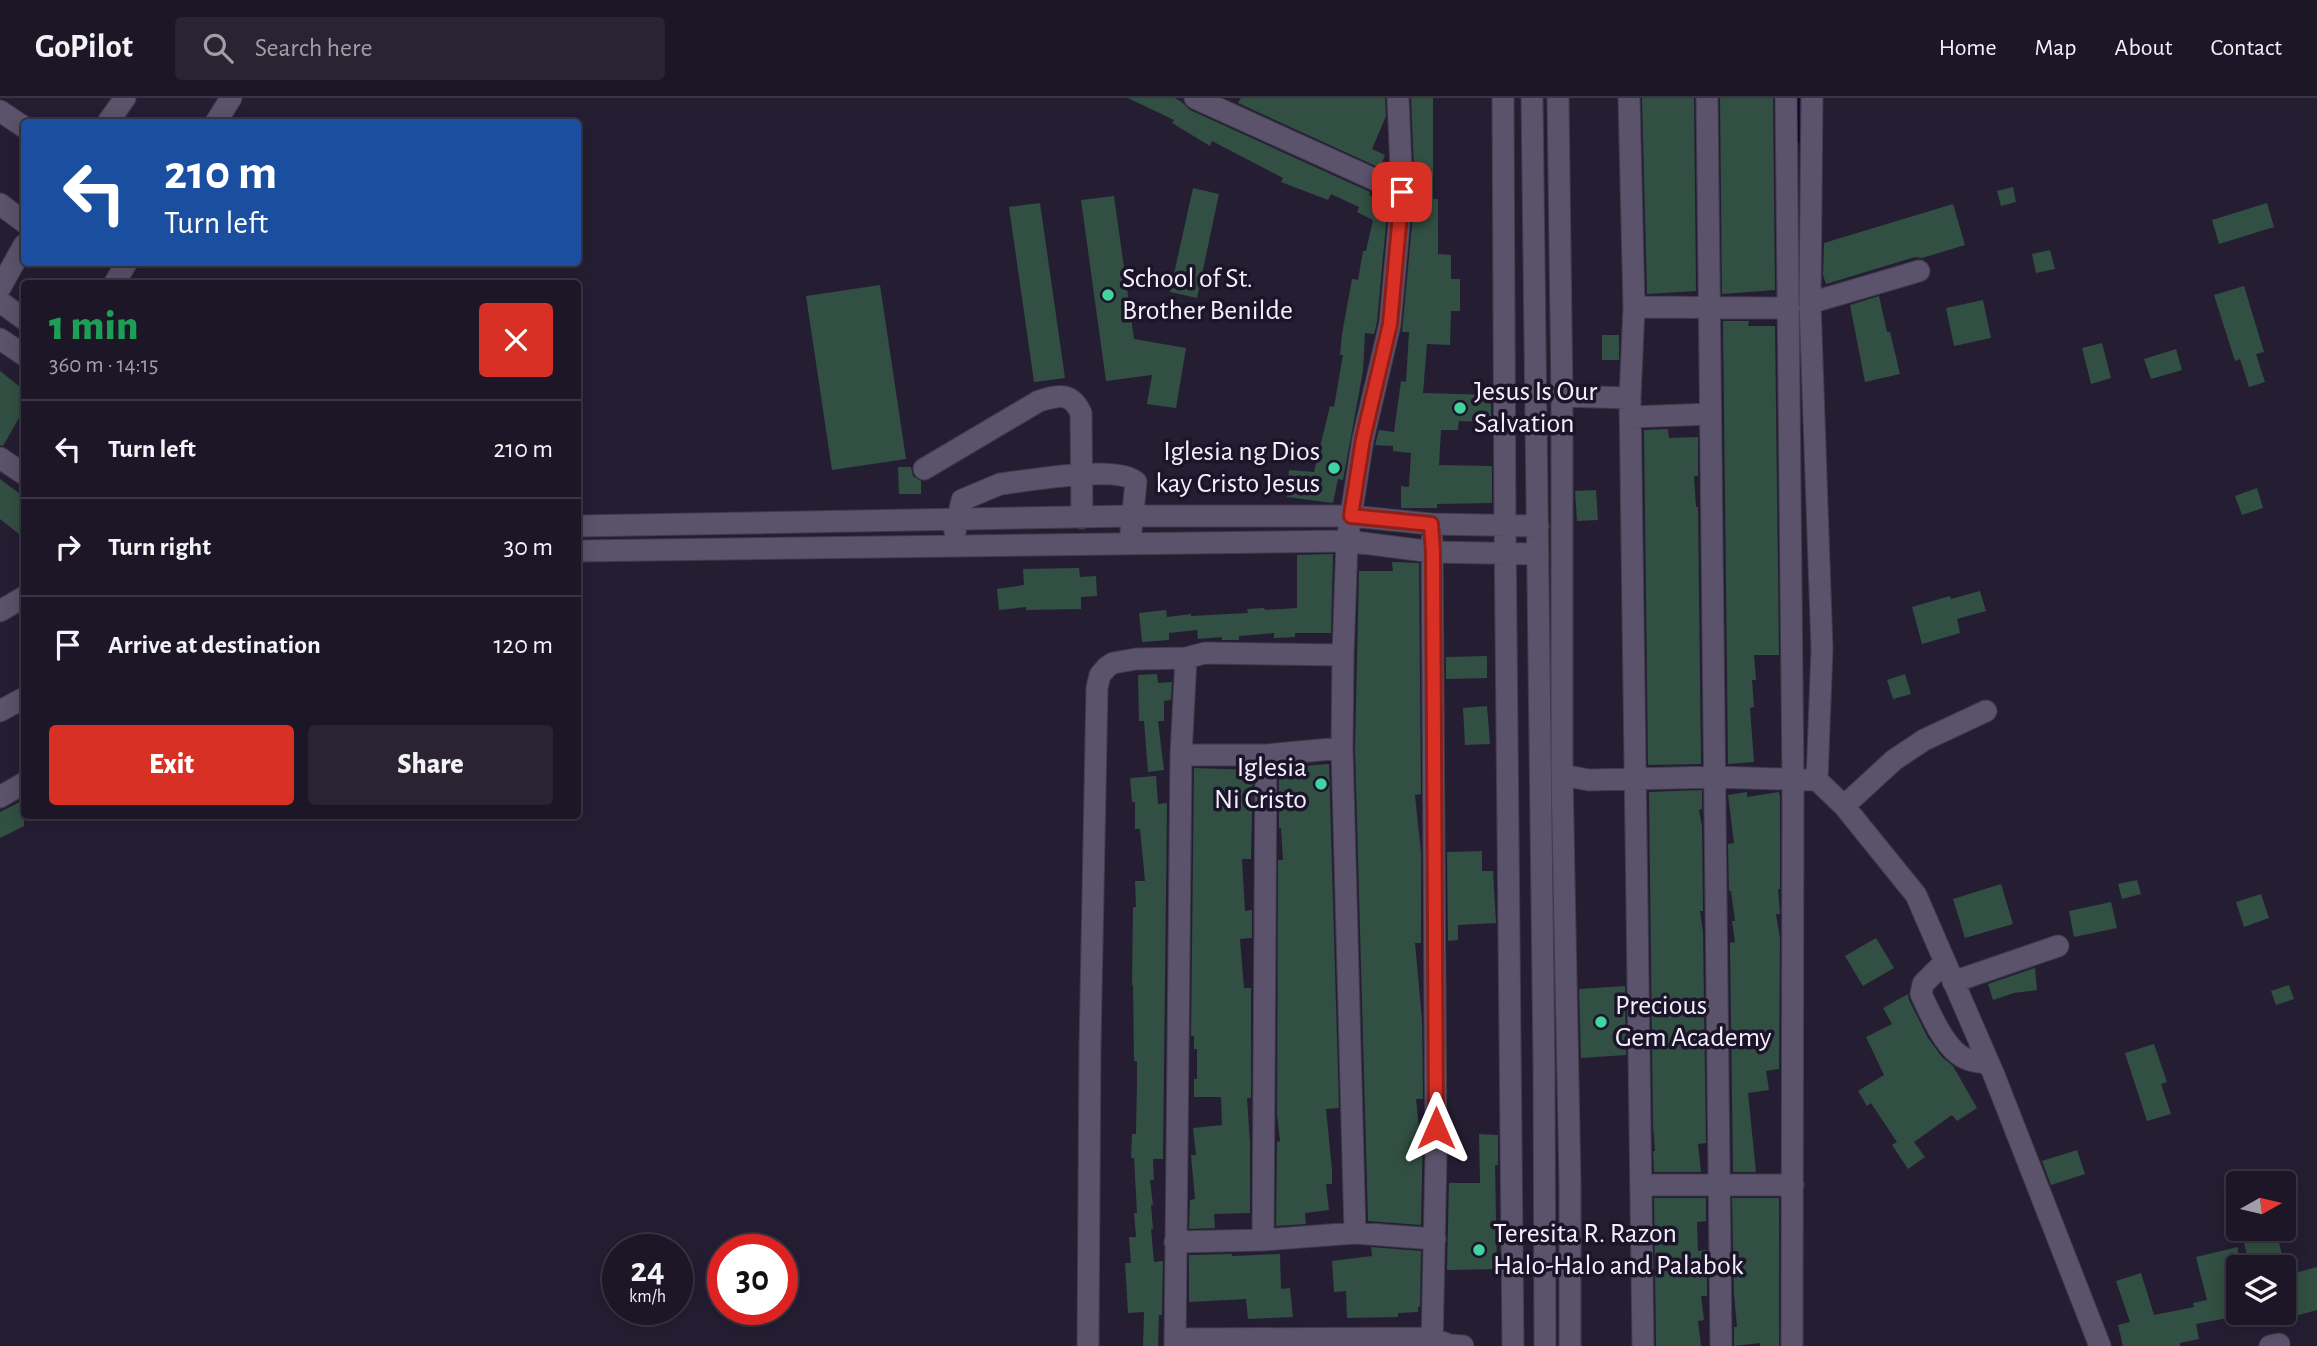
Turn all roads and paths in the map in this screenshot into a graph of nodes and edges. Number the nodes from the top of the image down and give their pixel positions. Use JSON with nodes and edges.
{"nodes":[{"id":1,"x":125,"y":98,"type":"edge"},
{"id":2,"x":232,"y":98,"type":"edge"},
{"id":3,"x":1195,"y":98,"type":"edge"},
{"id":4,"x":1398,"y":98,"type":"edge"},
{"id":5,"x":1503,"y":98,"type":"edge"},
{"id":6,"x":1532,"y":98,"type":"edge"},
{"id":7,"x":1558,"y":98,"type":"edge"},
{"id":8,"x":1629,"y":98,"type":"edge"},
{"id":9,"x":1707,"y":98,"type":"edge"},
{"id":10,"x":1786,"y":98,"type":"edge"},
{"id":11,"x":1812,"y":98,"type":"edge"},
{"id":12,"x":0,"y":111,"type":"edge"},
{"id":13,"x":110,"y":119,"type":"edge"},
{"id":14,"x":218,"y":119,"type":"edge"},
{"id":15,"x":21,"y":125,"type":"edge"},
{"id":16,"x":1402,"y":192,"type":"junction"},
{"id":17,"x":0,"y":204,"type":"edge"},
{"id":18,"x":21,"y":220,"type":"edge"},
{"id":19,"x":21,"y":250,"type":"edge"},
{"id":20,"x":1919,"y":271,"type":"dead end"},
{"id":21,"x":0,"y":288,"type":"edge"},
{"id":22,"x":0,"y":302,"type":"edge"},
{"id":23,"x":1800,"y":305,"type":"junction"},
{"id":24,"x":1708,"y":306,"type":"junction"},
{"id":25,"x":1634,"y":307,"type":"junction"},
{"id":26,"x":21,"y":317,"type":"edge"},
{"id":27,"x":0,"y":339,"type":"edge"},
{"id":28,"x":21,"y":353,"type":"edge"},
{"id":29,"x":1562,"y":396,"type":"junction"},
{"id":30,"x":1631,"y":407,"type":"junction"},
{"id":31,"x":1710,"y":414,"type":"junction"},
{"id":32,"x":0,"y":458,"type":"edge"},
{"id":33,"x":924,"y":469,"type":"dead end"},
{"id":34,"x":21,"y":472,"type":"edge"},
{"id":35,"x":1082,"y":475,"type":"junction"},
{"id":36,"x":1133,"y":516,"type":"junction"},
{"id":37,"x":1351,"y":516,"type":"junction"},
{"id":38,"x":1082,"y":517,"type":"junction"},
{"id":39,"x":956,"y":521,"type":"junction"},
{"id":40,"x":1431,"y":524,"type":"junction"},
{"id":41,"x":608,"y":525,"type":"junction"},
{"id":42,"x":581,"y":526,"type":"edge"},
{"id":43,"x":1505,"y":526,"type":"junction"},
{"id":44,"x":1538,"y":526,"type":"junction"},
{"id":45,"x":1347,"y":541,"type":"junction"},
{"id":46,"x":1129,"y":544,"type":"junction"},
{"id":47,"x":953,"y":548,"type":"junction"},
{"id":48,"x":581,"y":551,"type":"edge"},
{"id":49,"x":607,"y":551,"type":"junction"},
{"id":50,"x":1433,"y":552,"type":"junction"},
{"id":51,"x":1505,"y":553,"type":"junction"},
{"id":52,"x":1538,"y":554,"type":"junction"},
{"id":53,"x":21,"y":599,"type":"edge"},
{"id":54,"x":0,"y":611,"type":"edge"},
{"id":55,"x":1343,"y":655,"type":"junction"},
{"id":56,"x":1186,"y":658,"type":"junction"},
{"id":57,"x":21,"y":700,"type":"edge"},
{"id":58,"x":0,"y":711,"type":"edge"},
{"id":59,"x":1986,"y":711,"type":"dead end"},
{"id":60,"x":1342,"y":748,"type":"junction"},
{"id":61,"x":1181,"y":755,"type":"junction"},
{"id":62,"x":1266,"y":755,"type":"junction"},
{"id":63,"x":1562,"y":775,"type":"junction"},
{"id":64,"x":1715,"y":777,"type":"junction"},
{"id":65,"x":1636,"y":779,"type":"junction"},
{"id":66,"x":1817,"y":780,"type":"junction"},
{"id":67,"x":1793,"y":781,"type":"junction"},
{"id":68,"x":21,"y":785,"type":"edge"},
{"id":69,"x":0,"y":796,"type":"edge"},
{"id":70,"x":1844,"y":806,"type":"junction"},
{"id":71,"x":2058,"y":946,"type":"dead end"},
{"id":72,"x":1949,"y":973,"type":"junction"},
{"id":73,"x":1989,"y":1064,"type":"junction"},
{"id":74,"x":1641,"y":1185,"type":"junction"},
{"id":75,"x":1793,"y":1185,"type":"junction"},
{"id":76,"x":1719,"y":1186,"type":"junction"},
{"id":77,"x":1355,"y":1233,"type":"junction"},
{"id":78,"x":1435,"y":1239,"type":"junction"},
{"id":79,"x":1263,"y":1240,"type":"junction"},
{"id":80,"x":1175,"y":1242,"type":"junction"},
{"id":81,"x":1175,"y":1342,"type":"edge"},
{"id":82,"x":1432,"y":1342,"type":"edge"},
{"id":83,"x":1545,"y":1343,"type":"edge"},
{"id":84,"x":1088,"y":1346,"type":"edge"},
{"id":85,"x":1464,"y":1346,"type":"edge"},
{"id":86,"x":1497,"y":1346,"type":"edge"},
{"id":87,"x":1513,"y":1346,"type":"edge"},
{"id":88,"x":1570,"y":1346,"type":"edge"},
{"id":89,"x":1643,"y":1346,"type":"edge"},
{"id":90,"x":1721,"y":1346,"type":"edge"},
{"id":91,"x":1792,"y":1346,"type":"edge"},
{"id":92,"x":2100,"y":1346,"type":"edge"}],
"edges":[{"from":1,"to":13,"type":"street"},
{"from":2,"to":14,"type":"street"},
{"from":3,"to":16,"type":"street"},
{"from":4,"to":16,"type":"street"},
{"from":5,"to":43,"type":"street"},
{"from":6,"to":44,"type":"street"},
{"from":7,"to":29,"type":"street"},
{"from":8,"to":25,"type":"street"},
{"from":9,"to":24,"type":"street"},
{"from":10,"to":23,"type":"street"},
{"from":11,"to":23,"type":"street"},
{"from":12,"to":15,"type":"street"},
{"from":16,"to":37,"type":"street"},
{"from":17,"to":18,"type":"street"},
{"from":19,"to":21,"type":"street"},
{"from":20,"to":23,"type":"street"},
{"from":22,"to":26,"type":"street"},
{"from":23,"to":24,"type":"street"},
{"from":23,"to":66,"type":"street"},
{"from":23,"to":67,"type":"street"},
{"from":24,"to":25,"type":"street"},
{"from":24,"to":31,"type":"street"},
{"from":25,"to":30,"type":"street"},
{"from":27,"to":28,"type":"street"},
{"from":29,"to":30,"type":"street"},
{"from":29,"to":63,"type":"street"},
{"from":30,"to":31,"type":"street"},
{"from":30,"to":65,"type":"street"},
{"from":31,"to":64,"type":"street"},
{"from":32,"to":34,"type":"street"},
{"from":33,"to":35,"type":"street"},
{"from":35,"to":36,"type":"street"},
{"from":35,"to":38,"type":"street"},
{"from":35,"to":39,"type":"street"},
{"from":36,"to":37,"type":"street"},
{"from":36,"to":38,"type":"street"},
{"from":36,"to":46,"type":"street"},
{"from":37,"to":40,"type":"street"},
{"from":37,"to":45,"type":"street"},
{"from":38,"to":39,"type":"street"},
{"from":39,"to":41,"type":"street"},
{"from":39,"to":47,"type":"street"},
{"from":40,"to":43,"type":"street"},
{"from":40,"to":50,"type":"street"},
{"from":41,"to":42,"type":"street"},
{"from":41,"to":49,"type":"street"},
{"from":43,"to":44,"type":"street"},
{"from":43,"to":51,"type":"street"},
{"from":44,"to":52,"type":"street"},
{"from":45,"to":46,"type":"street"},
{"from":45,"to":50,"type":"street"},
{"from":45,"to":55,"type":"street"},
{"from":46,"to":47,"type":"street"},
{"from":47,"to":49,"type":"street"},
{"from":48,"to":49,"type":"street"},
{"from":50,"to":51,"type":"street"},
{"from":50,"to":78,"type":"street"},
{"from":51,"to":52,"type":"street"},
{"from":51,"to":87,"type":"street"},
{"from":52,"to":83,"type":"street"},
{"from":53,"to":54,"type":"street"},
{"from":55,"to":56,"type":"street"},
{"from":55,"to":60,"type":"street"},
{"from":56,"to":61,"type":"street"},
{"from":56,"to":84,"type":"street"},
{"from":57,"to":58,"type":"street"},
{"from":59,"to":70,"type":"street"},
{"from":60,"to":62,"type":"street"},
{"from":60,"to":77,"type":"street"},
{"from":61,"to":62,"type":"street"},
{"from":61,"to":80,"type":"street"},
{"from":62,"to":79,"type":"street"},
{"from":63,"to":65,"type":"street"},
{"from":63,"to":88,"type":"street"},
{"from":64,"to":65,"type":"street"},
{"from":64,"to":67,"type":"street"},
{"from":64,"to":76,"type":"street"},
{"from":65,"to":74,"type":"street"},
{"from":66,"to":67,"type":"street"},
{"from":66,"to":70,"type":"street"},
{"from":67,"to":75,"type":"street"},
{"from":68,"to":69,"type":"street"},
{"from":70,"to":72,"type":"street"},
{"from":71,"to":72,"type":"street"},
{"from":72,"to":73,"type":"street"},
{"from":72,"to":73,"type":"street"},
{"from":73,"to":92,"type":"street"},
{"from":74,"to":76,"type":"street"},
{"from":74,"to":89,"type":"street"},
{"from":75,"to":76,"type":"street"},
{"from":75,"to":91,"type":"street"},
{"from":76,"to":90,"type":"street"},
{"from":77,"to":78,"type":"street"},
{"from":77,"to":79,"type":"street"},
{"from":78,"to":82,"type":"street"},
{"from":79,"to":80,"type":"street"},
{"from":80,"to":81,"type":"street"},
{"from":81,"to":82,"type":"street"},
{"from":82,"to":85,"type":"street"},
{"from":83,"to":87,"type":"street"},
{"from":86,"to":87,"type":"street"}]}
